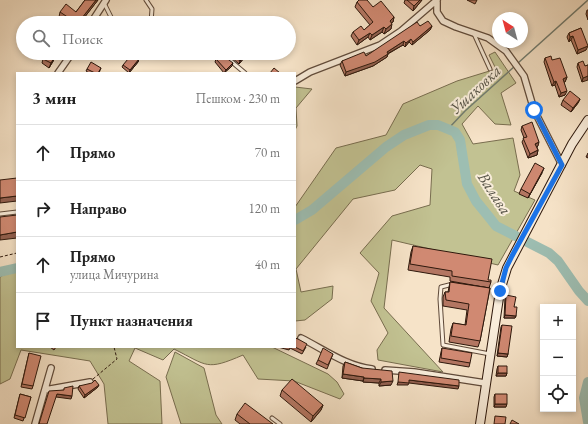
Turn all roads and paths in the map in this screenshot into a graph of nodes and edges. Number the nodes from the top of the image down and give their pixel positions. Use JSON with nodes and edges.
{"nodes":[{"id":1,"x":146,"y":0,"type":"edge"},
{"id":2,"x":437,"y":1,"type":"edge"},
{"id":3,"x":105,"y":2,"type":"edge"},
{"id":4,"x":96,"y":16,"type":"edge"},
{"id":5,"x":111,"y":16,"type":"edge"},
{"id":6,"x":151,"y":16,"type":"edge"},
{"id":7,"x":473,"y":32,"type":"junction"},
{"id":8,"x":67,"y":60,"type":"edge"},
{"id":9,"x":230,"y":60,"type":"edge"},
{"id":10,"x":490,"y":69,"type":"dead end"},
{"id":11,"x":59,"y":72,"type":"edge"},
{"id":12,"x":244,"y":72,"type":"edge"},
{"id":13,"x":296,"y":80,"type":"edge"},
{"id":14,"x":588,"y":120,"type":"edge"},
{"id":15,"x":562,"y":165,"type":"junction"},
{"id":16,"x":16,"y":212,"type":"edge"},
{"id":17,"x":0,"y":214,"type":"edge"},
{"id":18,"x":16,"y":253,"type":"edge"},
{"id":19,"x":0,"y":257,"type":"edge"},
{"id":20,"x":459,"y":285,"type":"edge"},
{"id":21,"x":301,"y":338,"type":"dead end"},
{"id":22,"x":114,"y":348,"type":"edge"},
{"id":23,"x":490,"y":354,"type":"junction"},
{"id":24,"x":51,"y":368,"type":"dead end"},
{"id":25,"x":90,"y":382,"type":"joint"},
{"id":26,"x":485,"y":383,"type":"junction"},
{"id":27,"x":45,"y":390,"type":"junction"},
{"id":28,"x":272,"y":418,"type":"dead end"},
{"id":29,"x":35,"y":424,"type":"edge"},
{"id":30,"x":280,"y":424,"type":"edge"},
{"id":31,"x":480,"y":424,"type":"edge"}],
"edges":[{"from":1,"to":6,"type":"lane"},
{"from":2,"to":7,"type":"street"},
{"from":2,"to":13,"type":"street"},
{"from":3,"to":4,"type":"street"},
{"from":3,"to":5,"type":"lane"},
{"from":7,"to":10,"type":"lane"},
{"from":7,"to":15,"type":"street"},
{"from":8,"to":11,"type":"street"},
{"from":9,"to":12,"type":"lane"},
{"from":14,"to":15,"type":"main road"},
{"from":15,"to":23,"type":"main road"},
{"from":16,"to":17,"type":"lane"},
{"from":18,"to":19,"type":"path"},
{"from":20,"to":23,"type":"lane"},
{"from":21,"to":26,"type":"street"},
{"from":22,"to":25,"type":"path"},
{"from":23,"to":26,"type":"main road"},
{"from":24,"to":27,"type":"street"},
{"from":25,"to":27,"type":"street"},
{"from":26,"to":31,"type":"main road"},
{"from":27,"to":29,"type":"street"},
{"from":28,"to":30,"type":"lane"}]}
